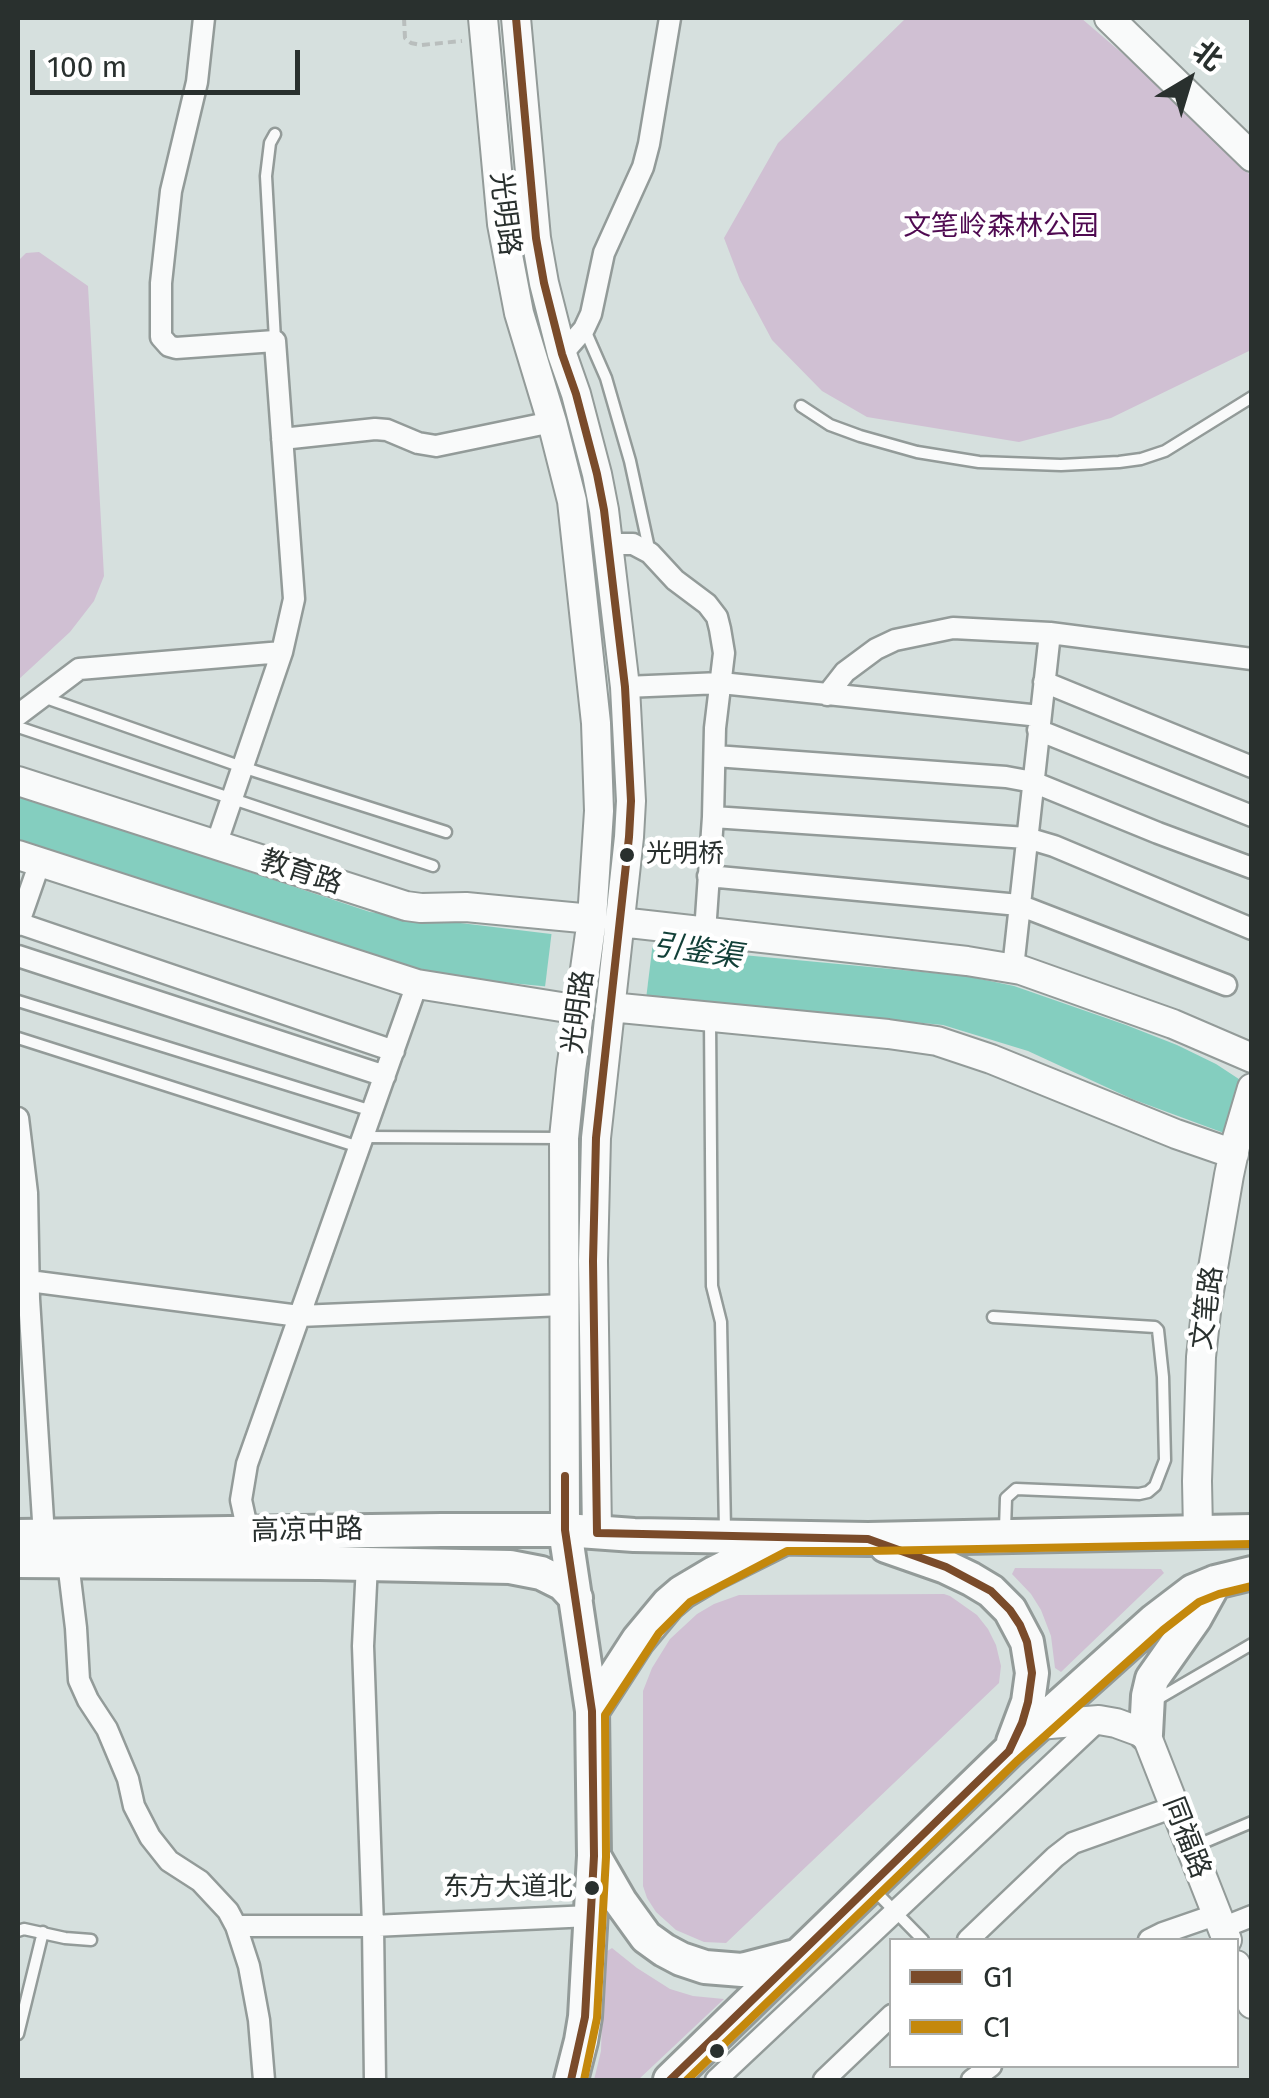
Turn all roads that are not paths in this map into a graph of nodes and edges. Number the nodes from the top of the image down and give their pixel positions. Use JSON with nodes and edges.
{"nodes":[{"id":1,"x":204,"y":18,"type":"edge"},
{"id":2,"x":516,"y":18,"type":"edge"},
{"id":3,"x":670,"y":18,"type":"edge"},
{"id":4,"x":1110,"y":18,"type":"edge"},
{"id":5,"x":484,"y":28,"type":"edge"},
{"id":6,"x":276,"y":134,"type":"dead end"},
{"id":7,"x":1252,"y":156,"type":"edge"},
{"id":8,"x":584,"y":329,"type":"junction"},
{"id":9,"x":275,"y":342,"type":"junction"},
{"id":10,"x":562,"y":354,"type":"junction"},
{"id":11,"x":1252,"y":397,"type":"edge"},
{"id":12,"x":801,"y":406,"type":"dead end"},
{"id":13,"x":552,"y":422,"type":"junction"},
{"id":14,"x":282,"y":439,"type":"junction"},
{"id":15,"x":607,"y":544,"type":"junction"},
{"id":16,"x":650,"y":553,"type":"junction"},
{"id":17,"x":1050,"y":633,"type":"junction"},
{"id":18,"x":282,"y":652,"type":"junction"},
{"id":19,"x":1252,"y":659,"type":"edge"},
{"id":20,"x":721,"y":682,"type":"junction"},
{"id":21,"x":1044,"y":682,"type":"junction"},
{"id":22,"x":625,"y":687,"type":"junction"},
{"id":23,"x":827,"y":695,"type":"junction"},
{"id":24,"x":42,"y":697,"type":"junction"},
{"id":25,"x":18,"y":715,"type":"edge"},
{"id":26,"x":1039,"y":723,"type":"junction"},
{"id":27,"x":18,"y":727,"type":"edge"},
{"id":28,"x":715,"y":756,"type":"junction"},
{"id":29,"x":1252,"y":767,"type":"edge"},
{"id":30,"x":242,"y":768,"type":"junction"},
{"id":31,"x":18,"y":781,"type":"edge"},
{"id":32,"x":1033,"y":782,"type":"junction"},
{"id":33,"x":232,"y":799,"type":"junction"},
{"id":34,"x":1252,"y":816,"type":"edge"},
{"id":35,"x":713,"y":817,"type":"junction"},
{"id":36,"x":446,"y":832,"type":"dead end"},
{"id":37,"x":1027,"y":838,"type":"junction"},
{"id":38,"x":216,"y":845,"type":"junction"},
{"id":39,"x":29,"y":858,"type":"edge"},
{"id":40,"x":433,"y":866,"type":"dead end"},
{"id":41,"x":1252,"y":868,"type":"edge"},
{"id":42,"x":708,"y":876,"type":"junction"},
{"id":43,"x":1020,"y":905,"type":"junction"},
{"id":44,"x":18,"y":923,"type":"edge"},
{"id":45,"x":606,"y":926,"type":"junction"},
{"id":46,"x":1252,"y":928,"type":"edge"},
{"id":47,"x":704,"y":932,"type":"junction"},
{"id":48,"x":18,"y":956,"type":"edge"},
{"id":49,"x":1013,"y":968,"type":"junction"},
{"id":50,"x":417,"y":984,"type":"junction"},
{"id":51,"x":1226,"y":986,"type":"dead end"},
{"id":52,"x":18,"y":1000,"type":"edge"},
{"id":53,"x":596,"y":1001,"type":"junction"},
{"id":54,"x":710,"y":1018,"type":"junction"},
{"id":55,"x":18,"y":1038,"type":"edge"},
{"id":56,"x":394,"y":1050,"type":"junction"},
{"id":57,"x":1252,"y":1058,"type":"edge"},
{"id":58,"x":385,"y":1076,"type":"junction"},
{"id":59,"x":1252,"y":1088,"type":"edge"},
{"id":60,"x":372,"y":1111,"type":"junction"},
{"id":61,"x":18,"y":1118,"type":"edge"},
{"id":62,"x":564,"y":1138,"type":"junction"},
{"id":63,"x":361,"y":1142,"type":"junction"},
{"id":64,"x":1240,"y":1152,"type":"edge"},
{"id":65,"x":23,"y":1219,"type":"edge"},
{"id":66,"x":29,"y":1281,"type":"junction"},
{"id":67,"x":564,"y":1305,"type":"junction"},
{"id":68,"x":299,"y":1316,"type":"junction"},
{"id":69,"x":993,"y":1317,"type":"dead end"},
{"id":70,"x":564,"y":1390,"type":"junction"},
{"id":71,"x":595,"y":1392,"type":"junction"},
{"id":72,"x":1198,"y":1531,"type":"junction"},
{"id":73,"x":1252,"y":1531,"type":"edge"},
{"id":74,"x":248,"y":1532,"type":"junction"},
{"id":75,"x":581,"y":1532,"type":"junction"},
{"id":76,"x":31,"y":1536,"type":"edge"},
{"id":77,"x":1005,"y":1536,"type":"junction"},
{"id":78,"x":725,"y":1537,"type":"junction"},
{"id":79,"x":784,"y":1538,"type":"junction"},
{"id":80,"x":868,"y":1539,"type":"junction"},
{"id":81,"x":319,"y":1547,"type":"junction"},
{"id":82,"x":18,"y":1562,"type":"edge"},
{"id":83,"x":68,"y":1562,"type":"junction"},
{"id":84,"x":367,"y":1564,"type":"junction"},
{"id":85,"x":1252,"y":1573,"type":"edge"},
{"id":86,"x":1216,"y":1582,"type":"junction"},
{"id":87,"x":576,"y":1598,"type":"junction"},
{"id":88,"x":1252,"y":1644,"type":"edge"},
{"id":89,"x":592,"y":1711,"type":"junction"},
{"id":90,"x":1099,"y":1720,"type":"junction"},
{"id":91,"x":1146,"y":1720,"type":"junction"},
{"id":92,"x":1038,"y":1725,"type":"junction"},
{"id":93,"x":1009,"y":1751,"type":"junction"},
{"id":94,"x":1174,"y":1808,"type":"junction"},
{"id":95,"x":1252,"y":1822,"type":"edge"},
{"id":96,"x":1190,"y":1848,"type":"junction"},
{"id":97,"x":594,"y":1856,"type":"junction"},
{"id":98,"x":870,"y":1886,"type":"junction"},
{"id":99,"x":895,"y":1911,"type":"junction"},
{"id":100,"x":590,"y":1916,"type":"junction"},
{"id":101,"x":1252,"y":1916,"type":"edge"},
{"id":102,"x":236,"y":1926,"type":"junction"},
{"id":103,"x":373,"y":1926,"type":"junction"},
{"id":104,"x":1221,"y":1928,"type":"edge"},
{"id":105,"x":18,"y":1931,"type":"edge"},
{"id":106,"x":44,"y":1932,"type":"junction"},
{"id":107,"x":921,"y":1938,"type":"edge"},
{"id":108,"x":970,"y":1938,"type":"edge"},
{"id":109,"x":1153,"y":1938,"type":"edge"},
{"id":110,"x":91,"y":1940,"type":"dead end"},
{"id":111,"x":799,"y":1955,"type":"junction"},
{"id":112,"x":1239,"y":1972,"type":"edge"},
{"id":113,"x":1252,"y":2004,"type":"edge"},
{"id":114,"x":889,"y":2018,"type":"edge"},
{"id":115,"x":18,"y":2034,"type":"edge"},
{"id":116,"x":676,"y":2078,"type":"edge"},
{"id":117,"x":264,"y":2080,"type":"edge"},
{"id":118,"x":375,"y":2080,"type":"edge"},
{"id":119,"x":571,"y":2080,"type":"edge"},
{"id":120,"x":716,"y":2080,"type":"edge"},
{"id":121,"x":824,"y":2080,"type":"edge"}],
"edges":[{"from":1,"to":9,"type":"street"},
{"from":2,"to":10,"type":"street","name":"光明路"},
{"from":3,"to":8,"type":"street"},
{"from":4,"to":7,"type":"street"},
{"from":5,"to":13,"type":"street","name":"光明路"},
{"from":6,"to":9,"type":"lane"},
{"from":8,"to":10,"type":"street"},
{"from":8,"to":16,"type":"lane"},
{"from":9,"to":14,"type":"street"},
{"from":10,"to":15,"type":"street","name":"光明路"},
{"from":11,"to":12,"type":"lane"},
{"from":13,"to":14,"type":"street"},
{"from":13,"to":45,"type":"street","name":"光明路"},
{"from":14,"to":18,"type":"street"},
{"from":15,"to":16,"type":"street"},
{"from":15,"to":22,"type":"street","name":"光明路"},
{"from":16,"to":20,"type":"street"},
{"from":17,"to":19,"type":"street"},
{"from":17,"to":21,"type":"street"},
{"from":17,"to":23,"type":"street"},
{"from":18,"to":24,"type":"street"},
{"from":18,"to":30,"type":"street"},
{"from":20,"to":22,"type":"street"},
{"from":20,"to":23,"type":"street"},
{"from":20,"to":28,"type":"street"},
{"from":21,"to":26,"type":"street"},
{"from":21,"to":29,"type":"street"},
{"from":22,"to":45,"type":"street","name":"光明路"},
{"from":23,"to":26,"type":"street"},
{"from":24,"to":25,"type":"street"},
{"from":24,"to":30,"type":"lane"},
{"from":26,"to":32,"type":"street"},
{"from":26,"to":34,"type":"street"},
{"from":27,"to":33,"type":"lane"},
{"from":28,"to":32,"type":"street"},
{"from":28,"to":35,"type":"street"},
{"from":30,"to":33,"type":"street"},
{"from":30,"to":36,"type":"lane"},
{"from":31,"to":38,"type":"street","name":"教育路"},
{"from":32,"to":37,"type":"street"},
{"from":32,"to":41,"type":"street"},
{"from":33,"to":38,"type":"street"},
{"from":33,"to":40,"type":"lane"},
{"from":35,"to":37,"type":"street"},
{"from":35,"to":42,"type":"street"},
{"from":37,"to":43,"type":"street"},
{"from":37,"to":46,"type":"street"},
{"from":38,"to":45,"type":"street","name":"教育路"},
{"from":39,"to":44,"type":"street"},
{"from":39,"to":50,"type":"street"},
{"from":42,"to":43,"type":"street"},
{"from":42,"to":47,"type":"street"},
{"from":43,"to":49,"type":"street"},
{"from":43,"to":51,"type":"street"},
{"from":44,"to":56,"type":"street"},
{"from":45,"to":47,"type":"street","name":"教育路"},
{"from":45,"to":53,"type":"street","name":"光明路"},
{"from":47,"to":49,"type":"street","name":"教育路"},
{"from":48,"to":58,"type":"street"},
{"from":49,"to":57,"type":"street","name":"教育路"},
{"from":50,"to":53,"type":"street"},
{"from":50,"to":56,"type":"street"},
{"from":52,"to":60,"type":"lane"},
{"from":53,"to":54,"type":"street"},
{"from":53,"to":62,"type":"street","name":"光明路"},
{"from":53,"to":71,"type":"street","name":"光明路"},
{"from":54,"to":64,"type":"street"},
{"from":54,"to":78,"type":"lane"},
{"from":55,"to":63,"type":"lane"},
{"from":56,"to":58,"type":"street"},
{"from":58,"to":60,"type":"street"},
{"from":59,"to":64,"type":"street","name":"文笔路"},
{"from":60,"to":63,"type":"street"},
{"from":61,"to":65,"type":"street"},
{"from":62,"to":63,"type":"lane"},
{"from":62,"to":67,"type":"street","name":"光明路"},
{"from":63,"to":68,"type":"street"},
{"from":64,"to":72,"type":"street","name":"文笔路"},
{"from":65,"to":66,"type":"street"},
{"from":66,"to":68,"type":"street"},
{"from":66,"to":76,"type":"street"},
{"from":67,"to":68,"type":"street"},
{"from":67,"to":70,"type":"street","name":"光明路"},
{"from":68,"to":74,"type":"street"},
{"from":69,"to":77,"type":"lane"},
{"from":70,"to":71,"type":"street"},
{"from":70,"to":75,"type":"street","name":"光明路"},
{"from":71,"to":75,"type":"street","name":"光明路"},
{"from":72,"to":73,"type":"main road","name":"高凉中路"},
{"from":72,"to":77,"type":"main road","name":"高凉中路"},
{"from":74,"to":76,"type":"main road","name":"高凉中路"},
{"from":74,"to":81,"type":"main road","name":"高凉中路"},
{"from":75,"to":78,"type":"main road","name":"高凉中路"},
{"from":75,"to":81,"type":"main road","name":"高凉中路"},
{"from":75,"to":87,"type":"main road","name":"光明路"},
{"from":77,"to":80,"type":"main road","name":"高凉中路"},
{"from":78,"to":79,"type":"main road","name":"高凉中路"},
{"from":79,"to":80,"type":"main road","name":"高凉中路"},
{"from":79,"to":89,"type":"main road"},
{"from":80,"to":93,"type":"main road"},
{"from":81,"to":83,"type":"main road","name":"高凉中路"},
{"from":81,"to":84,"type":"main road","name":"高凉中路"},
{"from":82,"to":83,"type":"main road","name":"高凉中路"},
{"from":83,"to":102,"type":"street"},
{"from":84,"to":87,"type":"main road","name":"高凉中路"},
{"from":84,"to":103,"type":"street"},
{"from":85,"to":86,"type":"main road"},
{"from":86,"to":91,"type":"main road"},
{"from":86,"to":92,"type":"main road"},
{"from":87,"to":89,"type":"main road","name":"光明路"},
{"from":88,"to":91,"type":"lane"},
{"from":89,"to":97,"type":"main road","name":"光明路"},
{"from":90,"to":91,"type":"street"},
{"from":90,"to":92,"type":"street"},
{"from":90,"to":99,"type":"street"},
{"from":91,"to":94,"type":"street","name":"同福路"},
{"from":92,"to":93,"type":"main road"},
{"from":93,"to":98,"type":"main road"},
{"from":94,"to":96,"type":"street","name":"同福路"},
{"from":94,"to":108,"type":"street"},
{"from":95,"to":96,"type":"lane"},
{"from":96,"to":104,"type":"street","name":"同福路"},
{"from":97,"to":100,"type":"main road","name":"光明路"},
{"from":97,"to":111,"type":"main road"},
{"from":98,"to":99,"type":"lane"},
{"from":98,"to":111,"type":"main road"},
{"from":99,"to":107,"type":"lane"},
{"from":99,"to":120,"type":"street"},
{"from":100,"to":103,"type":"street"},
{"from":100,"to":119,"type":"main road","name":"光明路"},
{"from":101,"to":104,"type":"street"},
{"from":102,"to":103,"type":"street"},
{"from":102,"to":117,"type":"street"},
{"from":103,"to":118,"type":"street"},
{"from":104,"to":109,"type":"street"},
{"from":105,"to":106,"type":"lane"},
{"from":106,"to":110,"type":"lane"},
{"from":106,"to":115,"type":"lane"},
{"from":111,"to":116,"type":"main road"},
{"from":112,"to":113,"type":"street"},
{"from":114,"to":121,"type":"street"}]}
